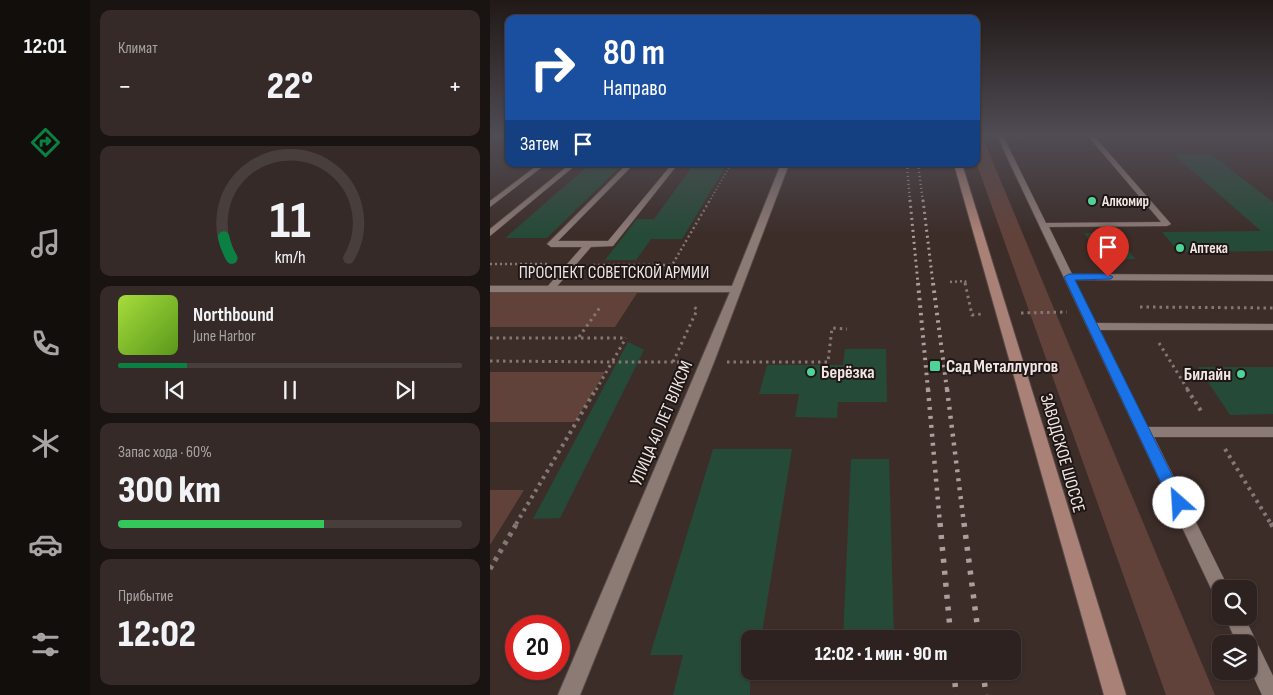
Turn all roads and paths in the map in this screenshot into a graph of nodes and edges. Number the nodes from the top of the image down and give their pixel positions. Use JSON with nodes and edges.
{"nodes":[{"id":1,"x":537,"y":168,"type":"edge"},
{"id":2,"x":569,"y":168,"type":"edge"},
{"id":3,"x":627,"y":168,"type":"edge"},
{"id":4,"x":671,"y":168,"type":"edge"},
{"id":5,"x":728,"y":168,"type":"edge"},
{"id":6,"x":783,"y":168,"type":"edge"},
{"id":7,"x":959,"y":168,"type":"edge"},
{"id":8,"x":1016,"y":168,"type":"edge"},
{"id":9,"x":1119,"y":168,"type":"edge"},
{"id":10,"x":490,"y":205,"type":"edge"},
{"id":11,"x":1044,"y":225,"type":"junction"},
{"id":12,"x":490,"y":233,"type":"edge"},
{"id":13,"x":589,"y":244,"type":"junction"},
{"id":14,"x":1069,"y":277,"type":"junction"},
{"id":15,"x":1273,"y":278,"type":"edge"},
{"id":16,"x":490,"y":289,"type":"edge"},
{"id":17,"x":550,"y":289,"type":"junction"},
{"id":18,"x":658,"y":289,"type":"junction"},
{"id":19,"x":737,"y":290,"type":"junction"},
{"id":20,"x":605,"y":300,"type":"dead end"},
{"id":21,"x":1140,"y":307,"type":"dead end"},
{"id":22,"x":1273,"y":308,"type":"edge"},
{"id":23,"x":697,"y":310,"type":"dead end"},
{"id":24,"x":1094,"y":326,"type":"junction"},
{"id":25,"x":1273,"y":327,"type":"edge"},
{"id":26,"x":847,"y":328,"type":"dead end"},
{"id":27,"x":490,"y":338,"type":"edge"},
{"id":28,"x":578,"y":338,"type":"junction"},
{"id":29,"x":490,"y":361,"type":"edge"},
{"id":30,"x":612,"y":362,"type":"junction"},
{"id":31,"x":673,"y":362,"type":"junction"},
{"id":32,"x":708,"y":362,"type":"junction"},
{"id":33,"x":1145,"y":432,"type":"junction"},
{"id":34,"x":1273,"y":432,"type":"edge"},
{"id":35,"x":490,"y":569,"type":"edge"},
{"id":36,"x":1216,"y":580,"type":"edge"},
{"id":37,"x":1257,"y":664,"type":"edge"},
{"id":38,"x":569,"y":695,"type":"edge"},
{"id":39,"x":1115,"y":695,"type":"edge"},
{"id":40,"x":1272,"y":695,"type":"edge"}],
"edges":[{"from":1,"to":10,"type":"lane"},
{"from":2,"to":12,"type":"lane"},
{"from":3,"to":13,"type":"lane"},
{"from":4,"to":13,"type":"lane"},
{"from":5,"to":18,"type":"path"},
{"from":6,"to":19,"type":"street","name":"УЛИЦА 40 ЛЕТ ВЛКСМ"},
{"from":7,"to":39,"type":"main road","name":"ЗАВОДСКОЕ ШОССЕ"},
{"from":8,"to":11,"type":"lane"},
{"from":9,"to":11,"type":"lane"},
{"from":11,"to":14,"type":"lane"},
{"from":13,"to":17,"type":"lane"},
{"from":14,"to":15,"type":"lane"},
{"from":14,"to":24,"type":"lane"},
{"from":16,"to":17,"type":"street","name":"ПРОСПЕКТ СОВЕТСКОЙ АРМИИ"},
{"from":17,"to":18,"type":"street","name":"ПРОСПЕКТ СОВЕТСКОЙ АРМИИ"},
{"from":18,"to":19,"type":"street","name":"ПРОСПЕКТ СОВЕТСКОЙ АРМИИ"},
{"from":19,"to":32,"type":"street","name":"УЛИЦА 40 ЛЕТ ВЛКСМ"},
{"from":20,"to":28,"type":"path"},
{"from":21,"to":22,"type":"path"},
{"from":23,"to":31,"type":"path"},
{"from":24,"to":25,"type":"lane"},
{"from":24,"to":33,"type":"lane"},
{"from":26,"to":32,"type":"path"},
{"from":27,"to":28,"type":"path"},
{"from":28,"to":30,"type":"path"},
{"from":29,"to":30,"type":"path"},
{"from":30,"to":31,"type":"path"},
{"from":30,"to":35,"type":"path"},
{"from":31,"to":32,"type":"path"},
{"from":32,"to":38,"type":"street","name":"УЛИЦА 40 ЛЕТ ВЛКСМ"},
{"from":33,"to":34,"type":"lane"},
{"from":33,"to":36,"type":"lane"},
{"from":37,"to":40,"type":"lane"}]}
